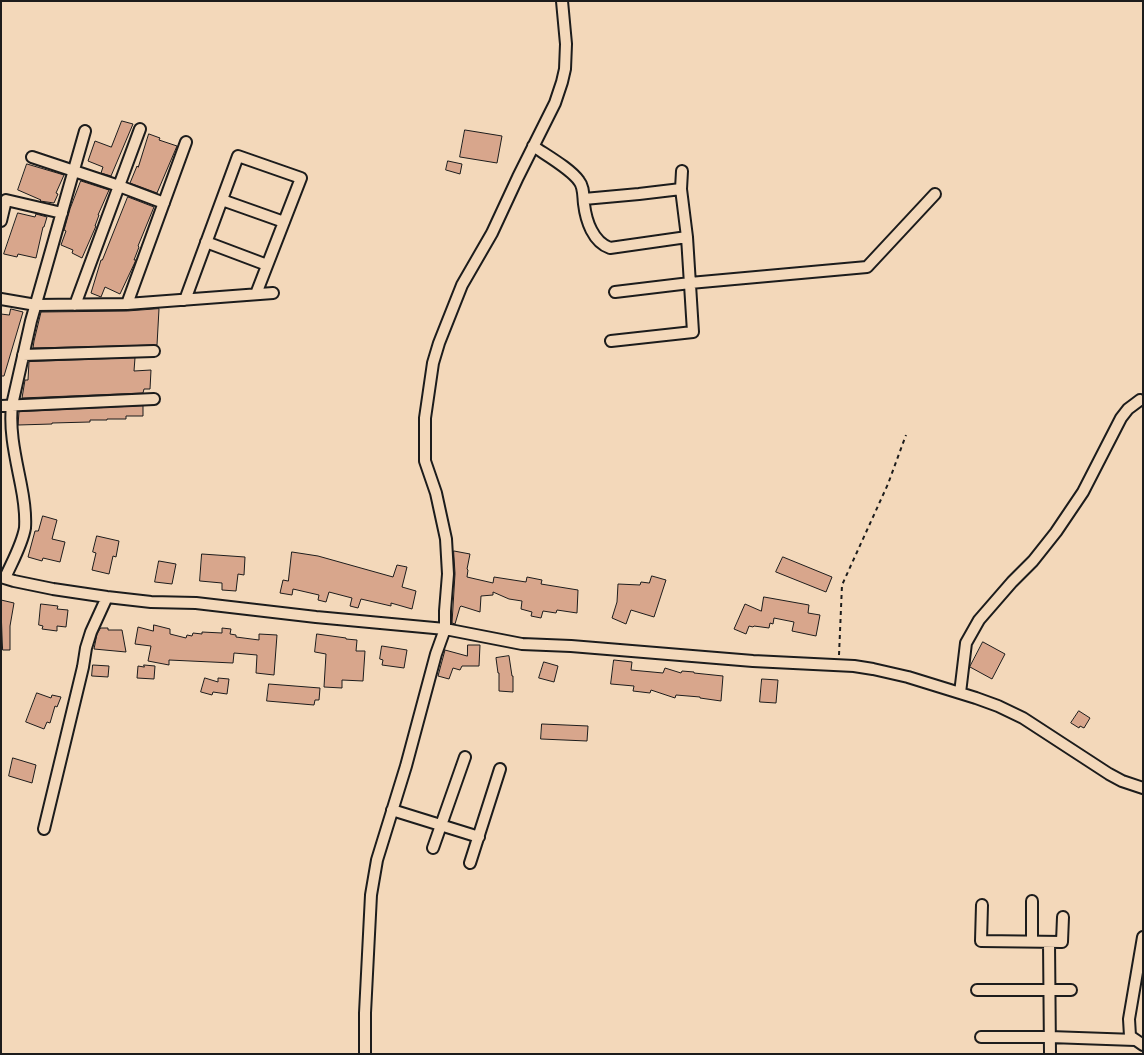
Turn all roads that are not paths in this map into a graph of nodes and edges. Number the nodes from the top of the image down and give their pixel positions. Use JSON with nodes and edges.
{"nodes":[{"id":1,"x":562,"y":1,"type":"edge"},
{"id":2,"x":140,"y":129,"type":"dead end"},
{"id":3,"x":85,"y":131,"type":"dead end"},
{"id":4,"x":186,"y":142,"type":"dead end"},
{"id":5,"x":533,"y":146,"type":"junction"},
{"id":6,"x":32,"y":157,"type":"dead end"},
{"id":7,"x":682,"y":171,"type":"dead end"},
{"id":8,"x":74,"y":172,"type":"junction"},
{"id":9,"x":119,"y":186,"type":"junction"},
{"id":10,"x":682,"y":189,"type":"junction"},
{"id":11,"x":935,"y":194,"type":"dead end"},
{"id":12,"x":584,"y":199,"type":"junction"},
{"id":13,"x":222,"y":200,"type":"junction"},
{"id":14,"x":164,"y":203,"type":"junction"},
{"id":15,"x":62,"y":213,"type":"junction"},
{"id":16,"x":1,"y":221,"type":"edge"},
{"id":17,"x":284,"y":222,"type":"junction"},
{"id":18,"x":687,"y":237,"type":"junction"},
{"id":19,"x":206,"y":242,"type":"junction"},
{"id":20,"x":267,"y":265,"type":"junction"},
{"id":21,"x":690,"y":283,"type":"junction"},
{"id":22,"x":615,"y":292,"type":"dead end"},
{"id":23,"x":273,"y":293,"type":"dead end"},
{"id":24,"x":256,"y":294,"type":"junction"},
{"id":25,"x":1,"y":299,"type":"edge"},
{"id":26,"x":185,"y":300,"type":"junction"},
{"id":27,"x":127,"y":304,"type":"junction"},
{"id":28,"x":36,"y":305,"type":"junction"},
{"id":29,"x":75,"y":305,"type":"junction"},
{"id":30,"x":611,"y":341,"type":"dead end"},
{"id":31,"x":154,"y":351,"type":"dead end"},
{"id":32,"x":23,"y":355,"type":"junction"},
{"id":33,"x":154,"y":399,"type":"dead end"},
{"id":34,"x":1140,"y":400,"type":"dead end"},
{"id":35,"x":12,"y":405,"type":"junction"},
{"id":36,"x":1,"y":406,"type":"edge"},
{"id":37,"x":3,"y":578,"type":"edge"},
{"id":38,"x":107,"y":597,"type":"junction"},
{"id":39,"x":445,"y":629,"type":"junction"},
{"id":40,"x":960,"y":693,"type":"junction"},
{"id":41,"x":466,"y":757,"type":"dead end"},
{"id":42,"x":500,"y":769,"type":"dead end"},
{"id":43,"x":1143,"y":788,"type":"edge"},
{"id":44,"x":392,"y":810,"type":"junction"},
{"id":45,"x":441,"y":826,"type":"junction"},
{"id":46,"x":44,"y":829,"type":"dead end"},
{"id":47,"x":479,"y":837,"type":"junction"},
{"id":48,"x":433,"y":848,"type":"dead end"},
{"id":49,"x":470,"y":863,"type":"dead end"},
{"id":50,"x":1032,"y":900,"type":"dead end"},
{"id":51,"x":982,"y":905,"type":"dead end"},
{"id":52,"x":1063,"y":917,"type":"dead end"},
{"id":53,"x":1143,"y":937,"type":"edge"},
{"id":54,"x":1032,"y":941,"type":"junction"},
{"id":55,"x":1049,"y":942,"type":"junction"},
{"id":56,"x":977,"y":990,"type":"dead end"},
{"id":57,"x":1071,"y":990,"type":"dead end"},
{"id":58,"x":1050,"y":991,"type":"junction"},
{"id":59,"x":981,"y":1036,"type":"dead end"},
{"id":60,"x":1050,"y":1036,"type":"junction"},
{"id":61,"x":1139,"y":1042,"type":"edge"},
{"id":62,"x":365,"y":1054,"type":"edge"},
{"id":63,"x":1050,"y":1054,"type":"edge"}],
"edges":[{"from":1,"to":5,"type":"street"},
{"from":2,"to":9,"type":"street"},
{"from":3,"to":8,"type":"street"},
{"from":4,"to":14,"type":"street"},
{"from":5,"to":12,"type":"street"},
{"from":5,"to":39,"type":"street"},
{"from":6,"to":8,"type":"street"},
{"from":7,"to":10,"type":"street"},
{"from":8,"to":9,"type":"street"},
{"from":8,"to":15,"type":"street"},
{"from":9,"to":14,"type":"street"},
{"from":9,"to":29,"type":"street"},
{"from":10,"to":12,"type":"street"},
{"from":10,"to":18,"type":"street"},
{"from":11,"to":21,"type":"street"},
{"from":12,"to":18,"type":"street"},
{"from":13,"to":17,"type":"street"},
{"from":13,"to":17,"type":"street"},
{"from":13,"to":19,"type":"street"},
{"from":14,"to":27,"type":"street"},
{"from":15,"to":16,"type":"street"},
{"from":15,"to":28,"type":"street"},
{"from":17,"to":20,"type":"street"},
{"from":18,"to":21,"type":"street"},
{"from":19,"to":20,"type":"street"},
{"from":19,"to":26,"type":"street"},
{"from":20,"to":24,"type":"street"},
{"from":21,"to":22,"type":"street"},
{"from":21,"to":30,"type":"street"},
{"from":23,"to":24,"type":"street"},
{"from":24,"to":26,"type":"street"},
{"from":25,"to":28,"type":"street"},
{"from":26,"to":27,"type":"street"},
{"from":27,"to":29,"type":"street"},
{"from":28,"to":29,"type":"street"},
{"from":28,"to":32,"type":"street"},
{"from":31,"to":32,"type":"street"},
{"from":32,"to":35,"type":"street"},
{"from":33,"to":35,"type":"street"},
{"from":34,"to":40,"type":"street"},
{"from":35,"to":36,"type":"street"},
{"from":35,"to":37,"type":"street"},
{"from":37,"to":38,"type":"street"},
{"from":38,"to":39,"type":"street"},
{"from":38,"to":46,"type":"street"},
{"from":39,"to":40,"type":"street"},
{"from":39,"to":44,"type":"street"},
{"from":40,"to":43,"type":"street"},
{"from":41,"to":45,"type":"street"},
{"from":42,"to":47,"type":"street"},
{"from":44,"to":45,"type":"street"},
{"from":44,"to":62,"type":"street"},
{"from":45,"to":47,"type":"street"},
{"from":45,"to":48,"type":"street"},
{"from":47,"to":49,"type":"street"},
{"from":50,"to":54,"type":"street"},
{"from":51,"to":54,"type":"street"},
{"from":52,"to":55,"type":"street"},
{"from":53,"to":61,"type":"street"},
{"from":54,"to":55,"type":"street"},
{"from":55,"to":58,"type":"street"},
{"from":56,"to":58,"type":"street"},
{"from":57,"to":58,"type":"street"},
{"from":58,"to":60,"type":"street"},
{"from":59,"to":60,"type":"street"},
{"from":60,"to":61,"type":"street"},
{"from":60,"to":63,"type":"street"}]}
